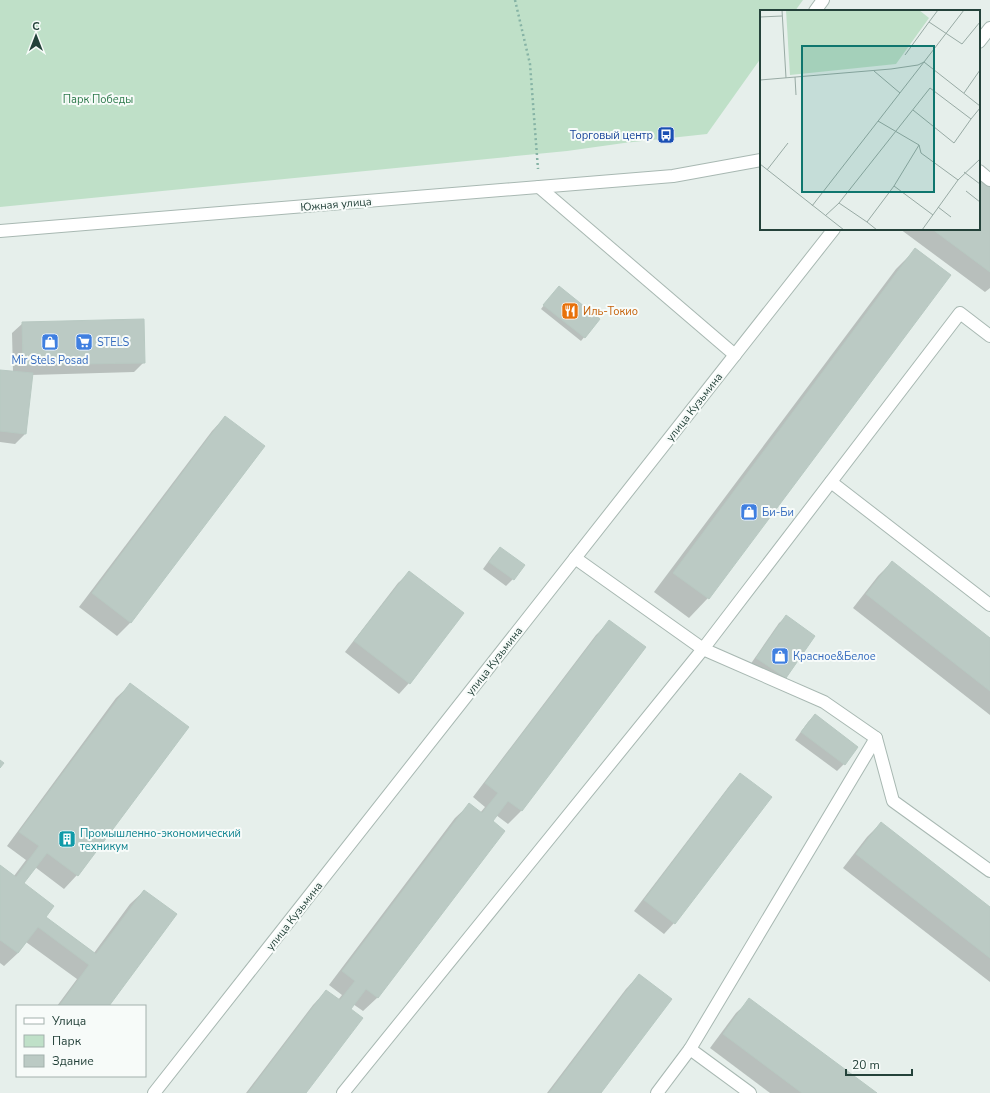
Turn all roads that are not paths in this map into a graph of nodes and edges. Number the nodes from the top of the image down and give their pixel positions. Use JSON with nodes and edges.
{"nodes":[{"id":1,"x":823,"y":0,"type":"edge"},
{"id":2,"x":816,"y":10,"type":"edge"},
{"id":3,"x":990,"y":28,"type":"edge"},
{"id":4,"x":980,"y":41,"type":"edge"},
{"id":5,"x":760,"y":160,"type":"edge"},
{"id":6,"x":980,"y":173,"type":"edge"},
{"id":7,"x":990,"y":180,"type":"edge"},
{"id":8,"x":540,"y":187,"type":"junction"},
{"id":9,"x":833,"y":230,"type":"edge"},
{"id":10,"x":0,"y":232,"type":"edge"},
{"id":11,"x":990,"y":336,"type":"edge"},
{"id":12,"x":735,"y":355,"type":"junction"},
{"id":13,"x":831,"y":482,"type":"junction"},
{"id":14,"x":575,"y":558,"type":"junction"},
{"id":15,"x":990,"y":605,"type":"edge"},
{"id":16,"x":703,"y":649,"type":"junction"},
{"id":17,"x":876,"y":738,"type":"junction"},
{"id":18,"x":990,"y":871,"type":"edge"},
{"id":19,"x":690,"y":1049,"type":"junction"},
{"id":20,"x":154,"y":1093,"type":"edge"},
{"id":21,"x":343,"y":1093,"type":"edge"},
{"id":22,"x":657,"y":1093,"type":"edge"},
{"id":23,"x":750,"y":1093,"type":"edge"}],
"edges":[{"from":1,"to":2,"type":"street"},
{"from":3,"to":4,"type":"street"},
{"from":5,"to":8,"type":"street","name":"Южная улица"},
{"from":6,"to":7,"type":"street"},
{"from":8,"to":10,"type":"street","name":"Южная улица"},
{"from":8,"to":12,"type":"street"},
{"from":9,"to":12,"type":"street","name":"улица Кузьмина"},
{"from":11,"to":13,"type":"street"},
{"from":12,"to":14,"type":"street","name":"улица Кузьмина"},
{"from":13,"to":15,"type":"street"},
{"from":13,"to":16,"type":"street"},
{"from":14,"to":16,"type":"street"},
{"from":14,"to":20,"type":"street","name":"улица Кузьмина"},
{"from":16,"to":17,"type":"street"},
{"from":16,"to":21,"type":"street"},
{"from":17,"to":18,"type":"street"},
{"from":17,"to":19,"type":"street"},
{"from":19,"to":22,"type":"street"},
{"from":19,"to":23,"type":"street"}]}
